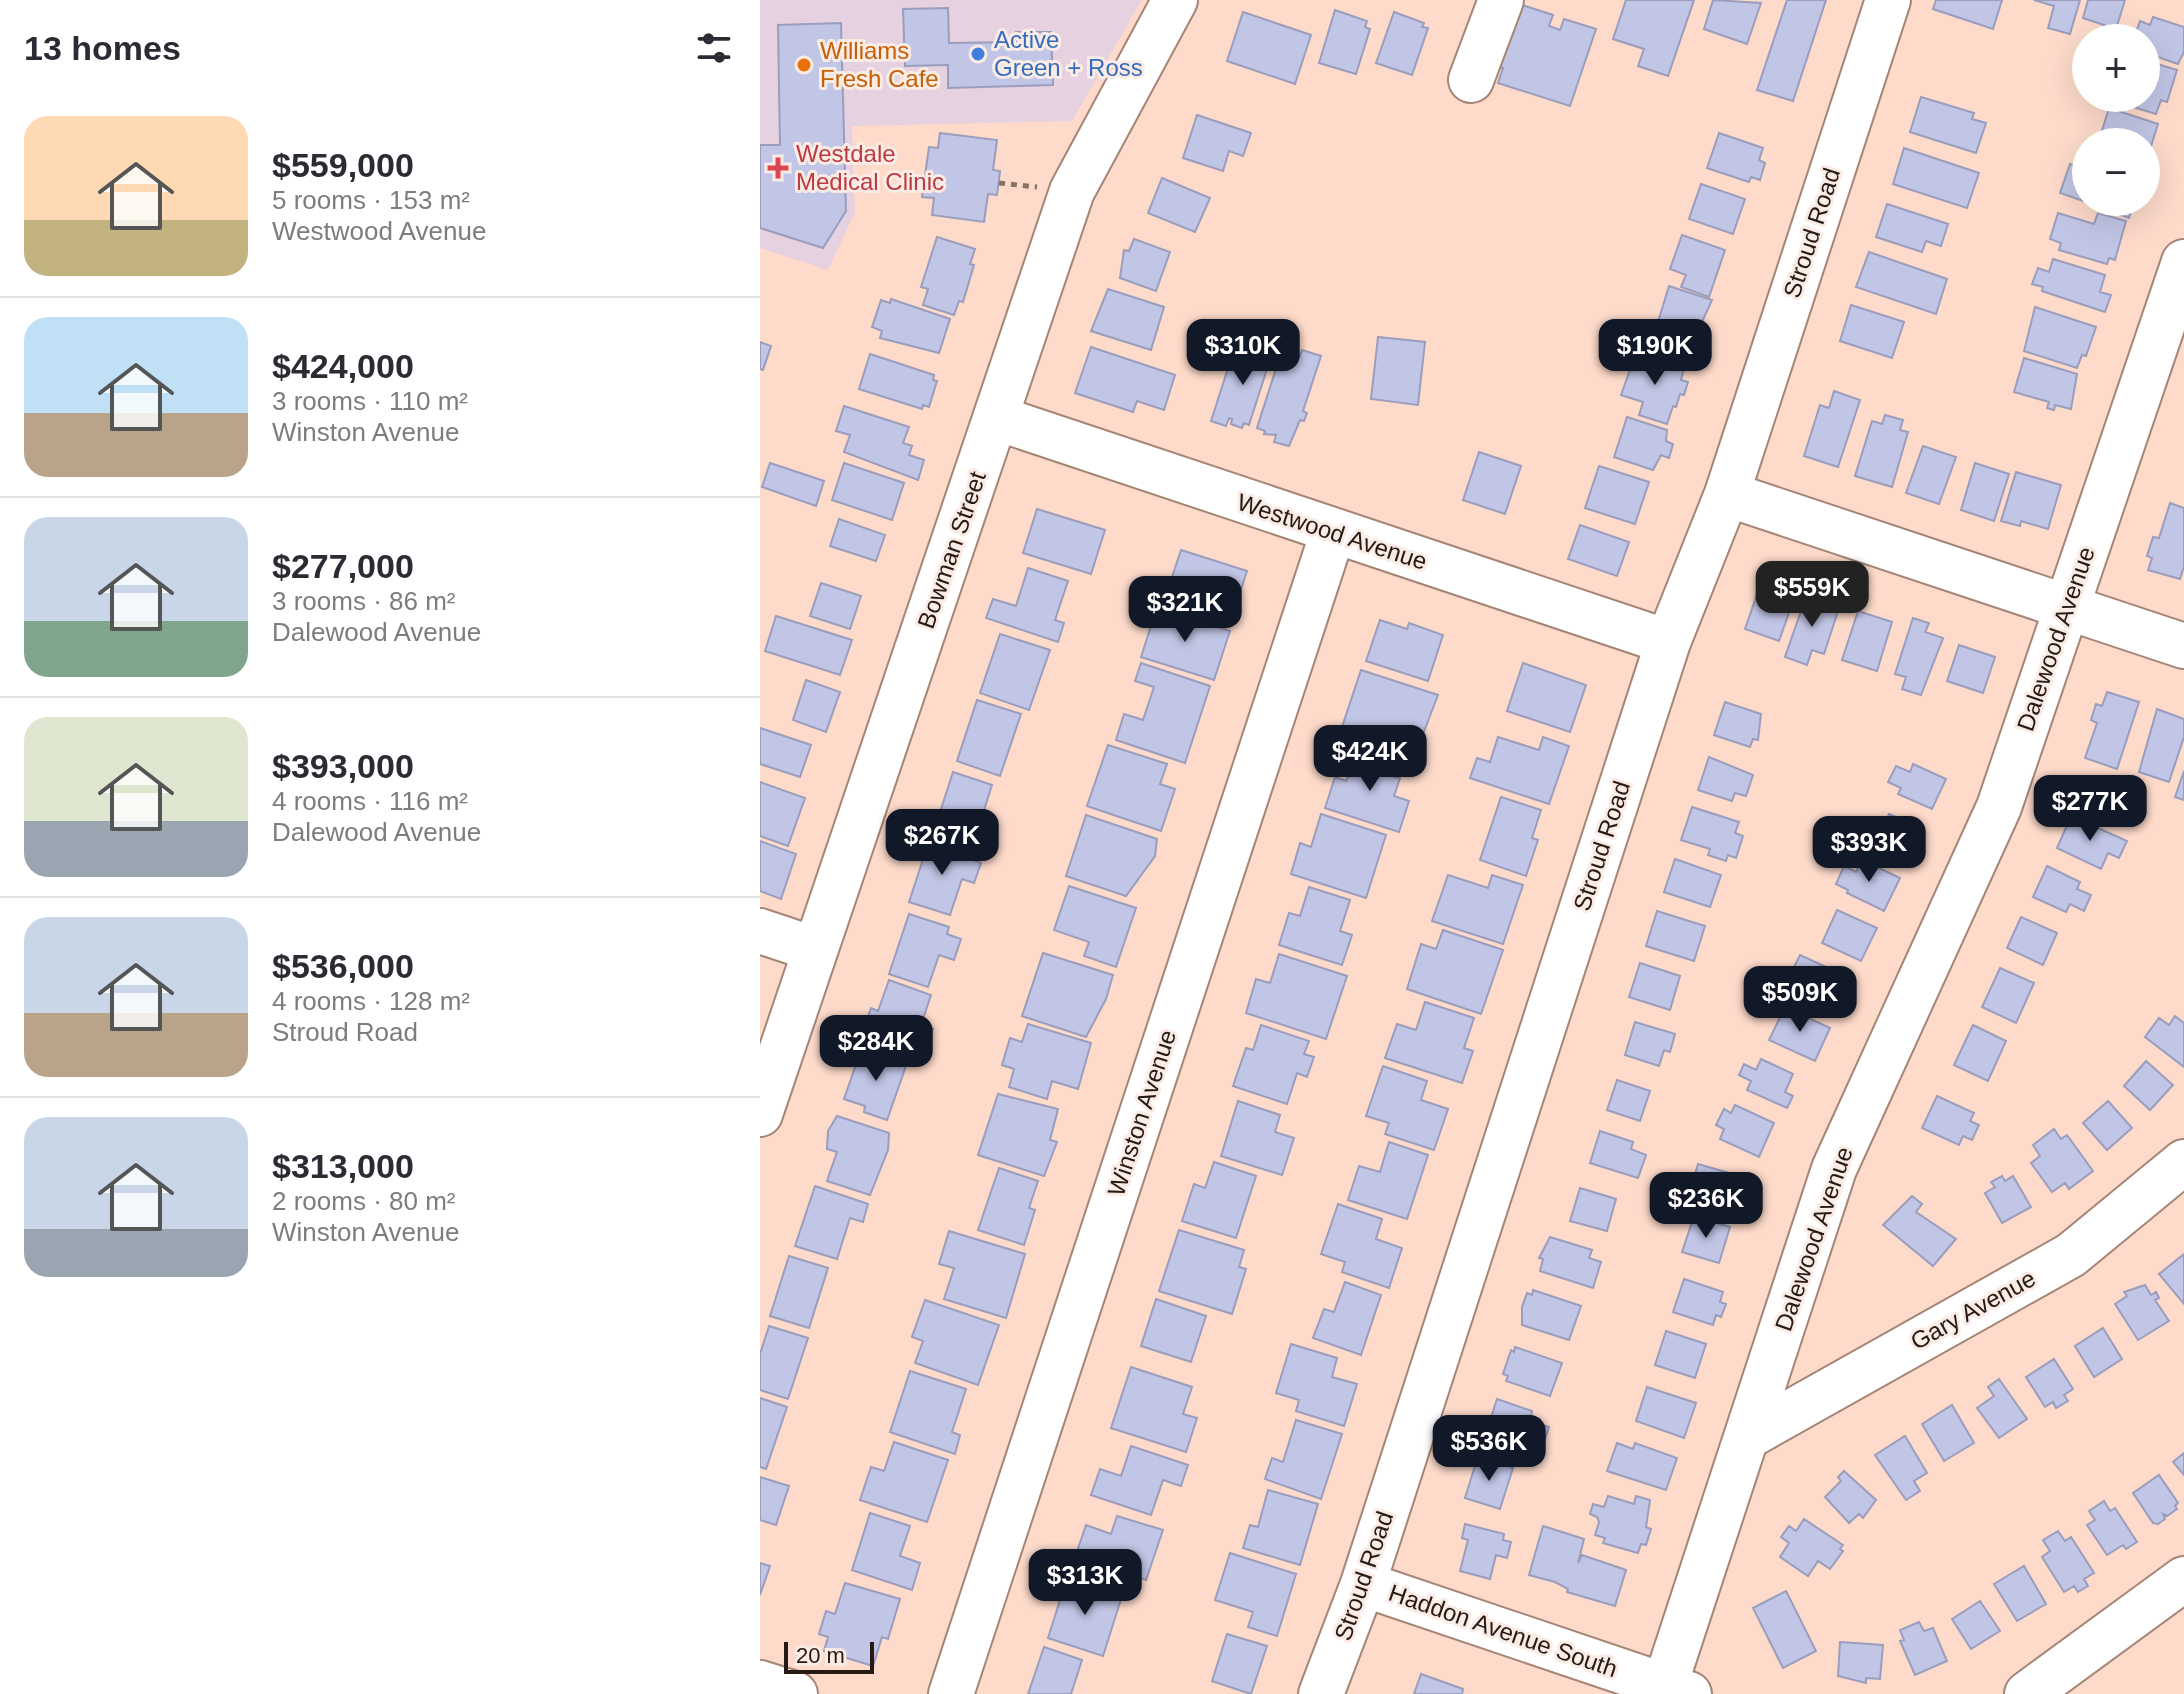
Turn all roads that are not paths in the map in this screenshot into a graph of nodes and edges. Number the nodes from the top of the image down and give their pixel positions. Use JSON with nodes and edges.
{"nodes":[{"id":1,"x":1175,"y":0,"type":"edge"},
{"id":2,"x":1501,"y":0,"type":"edge"},
{"id":3,"x":1888,"y":0,"type":"edge"},
{"id":4,"x":1471,"y":80,"type":"dead end"},
{"id":5,"x":2184,"y":262,"type":"edge"},
{"id":6,"x":997,"y":418,"type":"junction"},
{"id":7,"x":1727,"y":494,"type":"junction"},
{"id":8,"x":1333,"y":532,"type":"junction"},
{"id":9,"x":2068,"y":606,"type":"junction"},
{"id":10,"x":1668,"y":642,"type":"junction"},
{"id":11,"x":2184,"y":646,"type":"edge"},
{"id":12,"x":760,"y":931,"type":"edge"},
{"id":13,"x":814,"y":949,"type":"junction"},
{"id":14,"x":760,"y":1114,"type":"edge"},
{"id":15,"x":2184,"y":1162,"type":"edge"},
{"id":16,"x":1747,"y":1437,"type":"junction"},
{"id":17,"x":2184,"y":1579,"type":"edge"},
{"id":18,"x":1363,"y":1584,"type":"junction"},
{"id":19,"x":760,"y":1683,"type":"edge"},
{"id":20,"x":1677,"y":1690,"type":"edge"},
{"id":21,"x":795,"y":1694,"type":"edge"},
{"id":22,"x":951,"y":1694,"type":"edge"},
{"id":23,"x":1321,"y":1694,"type":"edge"},
{"id":24,"x":2027,"y":1694,"type":"edge"}],
"edges":[{"from":1,"to":6,"type":"street","name":"Bowman Street"},
{"from":2,"to":4,"type":"street"},
{"from":3,"to":7,"type":"street","name":"Stroud Road"},
{"from":5,"to":9,"type":"street","name":"Dalewood Avenue"},
{"from":6,"to":8,"type":"street","name":"Westwood Avenue"},
{"from":6,"to":13,"type":"street","name":"Bowman Street"},
{"from":7,"to":9,"type":"street"},
{"from":7,"to":10,"type":"street","name":"Stroud Road"},
{"from":8,"to":10,"type":"street","name":"Westwood Avenue"},
{"from":8,"to":22,"type":"street","name":"Winston Avenue"},
{"from":9,"to":11,"type":"street"},
{"from":9,"to":16,"type":"street","name":"Dalewood Avenue"},
{"from":10,"to":18,"type":"street","name":"Stroud Road"},
{"from":12,"to":13,"type":"street"},
{"from":13,"to":14,"type":"street","name":"Bowman Street"},
{"from":15,"to":16,"type":"street","name":"Gary Avenue"},
{"from":16,"to":20,"type":"street","name":"Dalewood Avenue"},
{"from":17,"to":24,"type":"street"},
{"from":18,"to":20,"type":"street","name":"Haddon Avenue South"},
{"from":18,"to":23,"type":"street","name":"Stroud Road"},
{"from":19,"to":21,"type":"street"}]}
